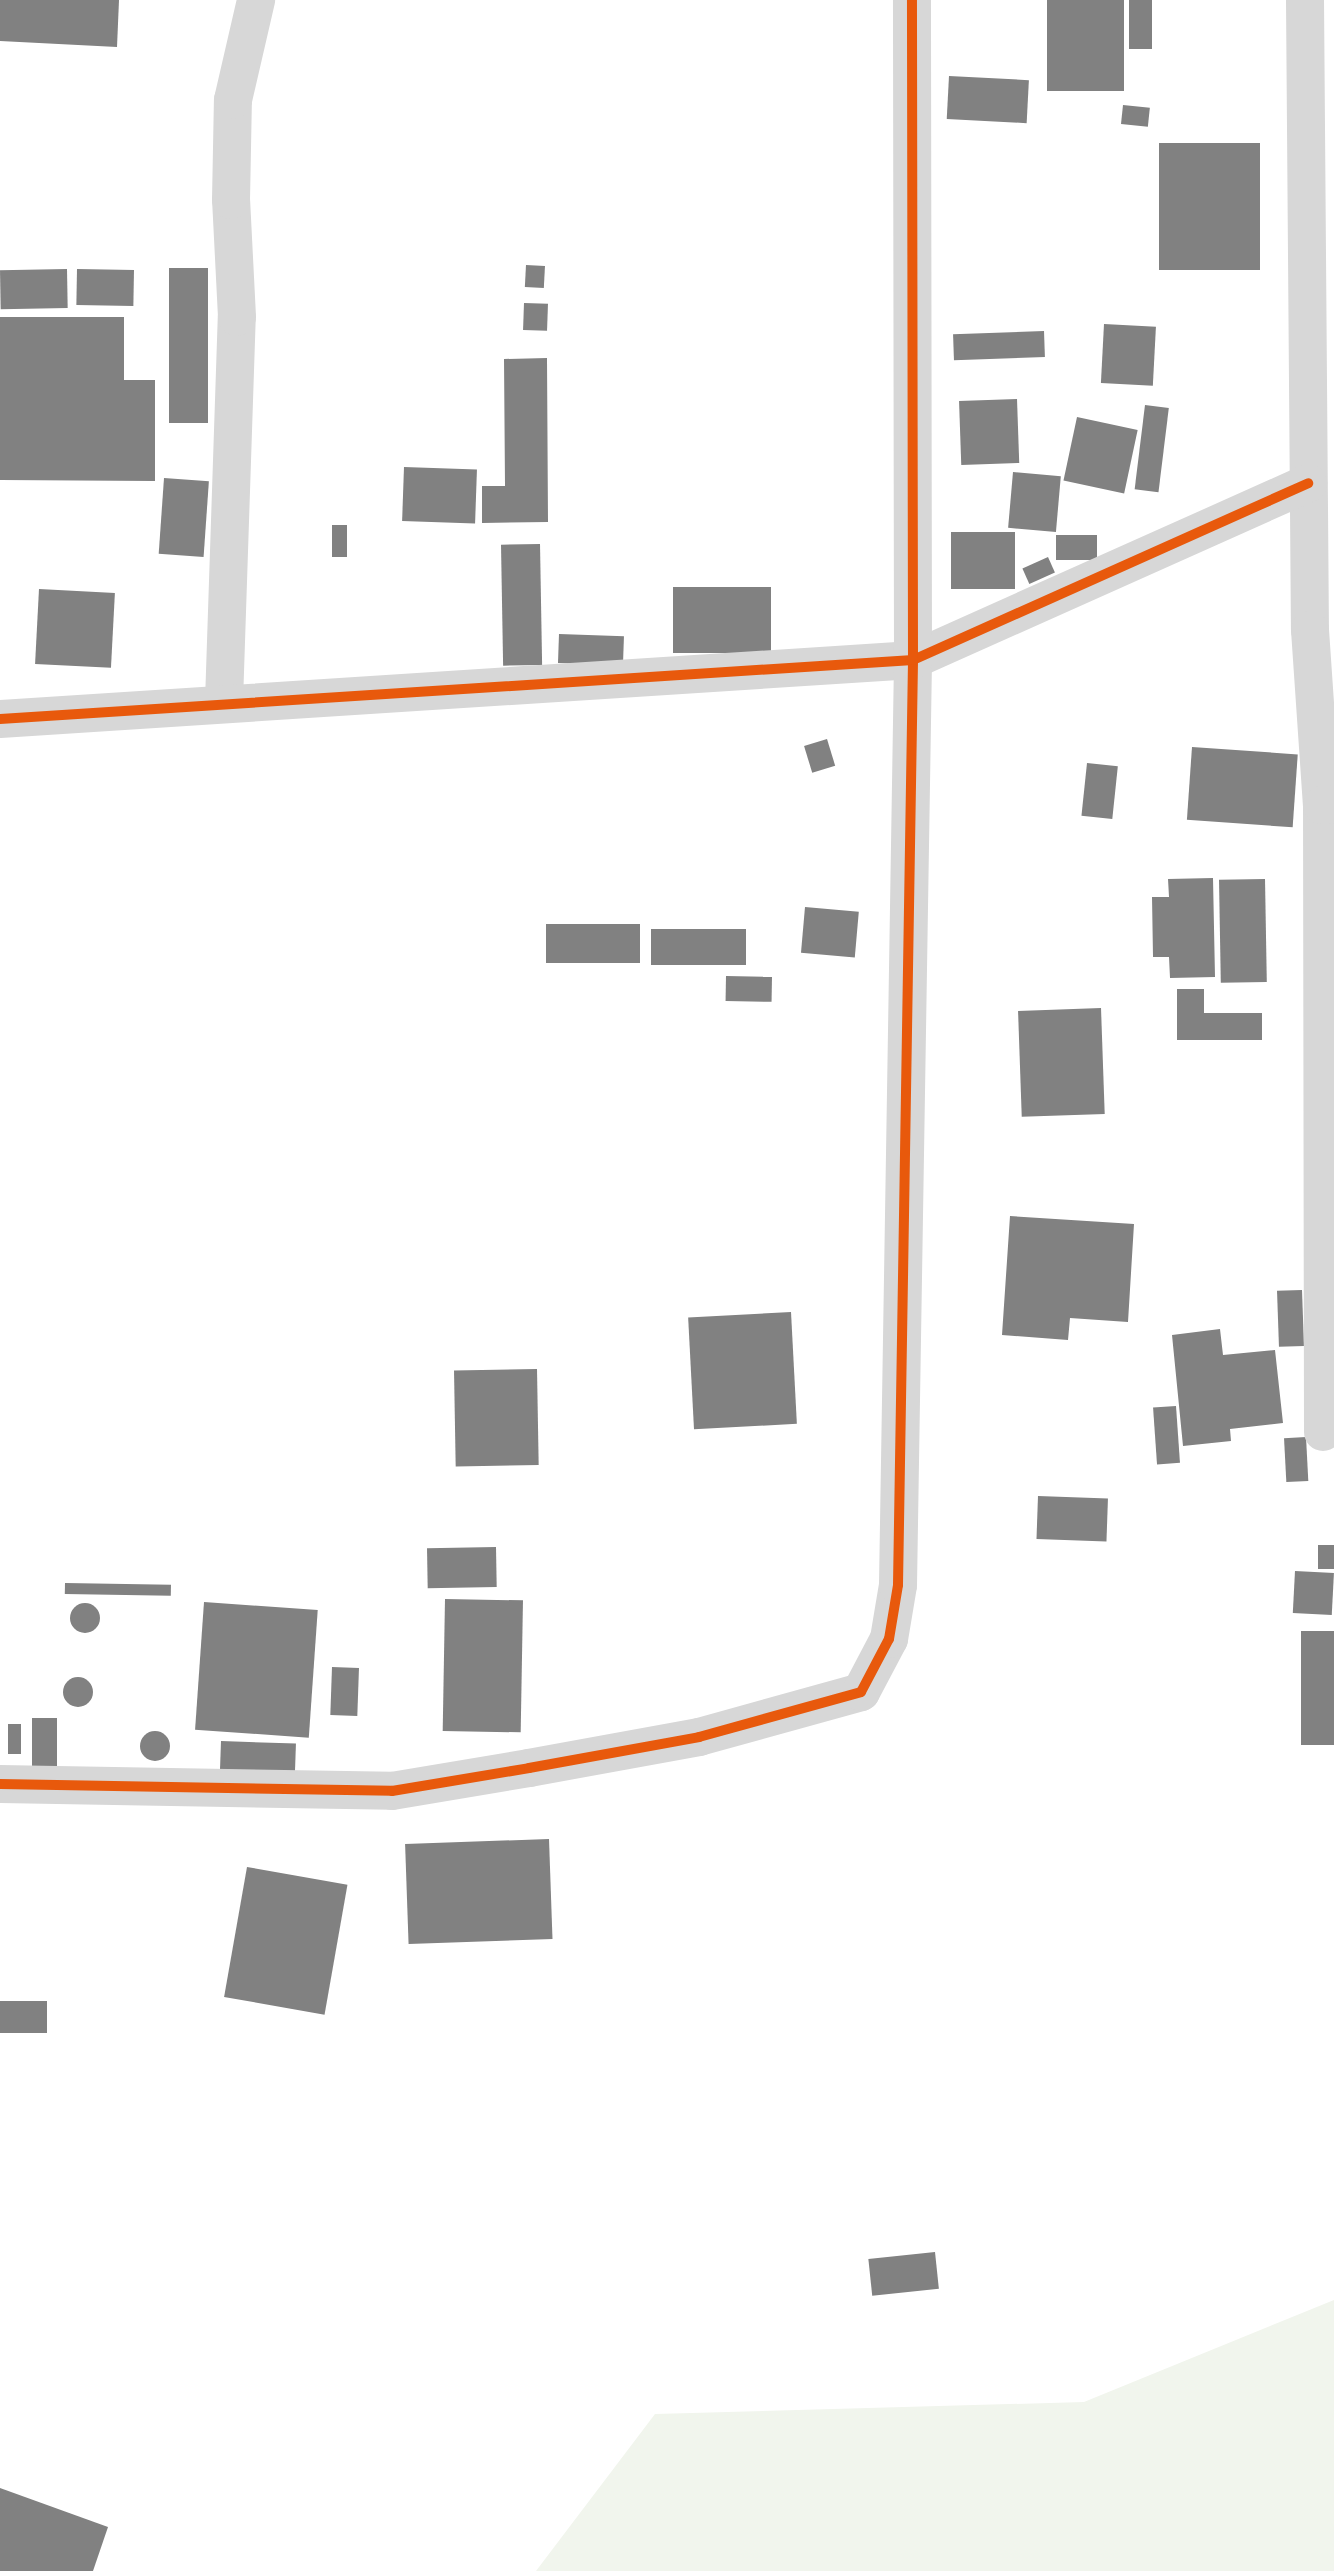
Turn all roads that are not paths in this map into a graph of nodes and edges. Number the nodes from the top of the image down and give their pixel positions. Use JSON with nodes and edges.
{"nodes":[{"id":1,"x":256,"y":0,"type":"edge"},
{"id":2,"x":912,"y":0,"type":"edge"},
{"id":3,"x":1305,"y":0,"type":"edge"},
{"id":4,"x":1308,"y":482,"type":"junction"},
{"id":5,"x":914,"y":660,"type":"junction"},
{"id":6,"x":224,"y":702,"type":"junction"},
{"id":7,"x":0,"y":719,"type":"edge"},
{"id":8,"x":1328,"y":804,"type":"edge"},
{"id":9,"x":1323,"y":1432,"type":"dead end"},
{"id":10,"x":0,"y":1784,"type":"edge"}],
"edges":[{"from":1,"to":6,"type":"street"},
{"from":2,"to":5,"type":"street"},
{"from":3,"to":4,"type":"street"},
{"from":4,"to":5,"type":"street"},
{"from":4,"to":8,"type":"street"},
{"from":5,"to":6,"type":"street"},
{"from":5,"to":10,"type":"street"},
{"from":6,"to":7,"type":"street"},
{"from":8,"to":9,"type":"street"}]}
